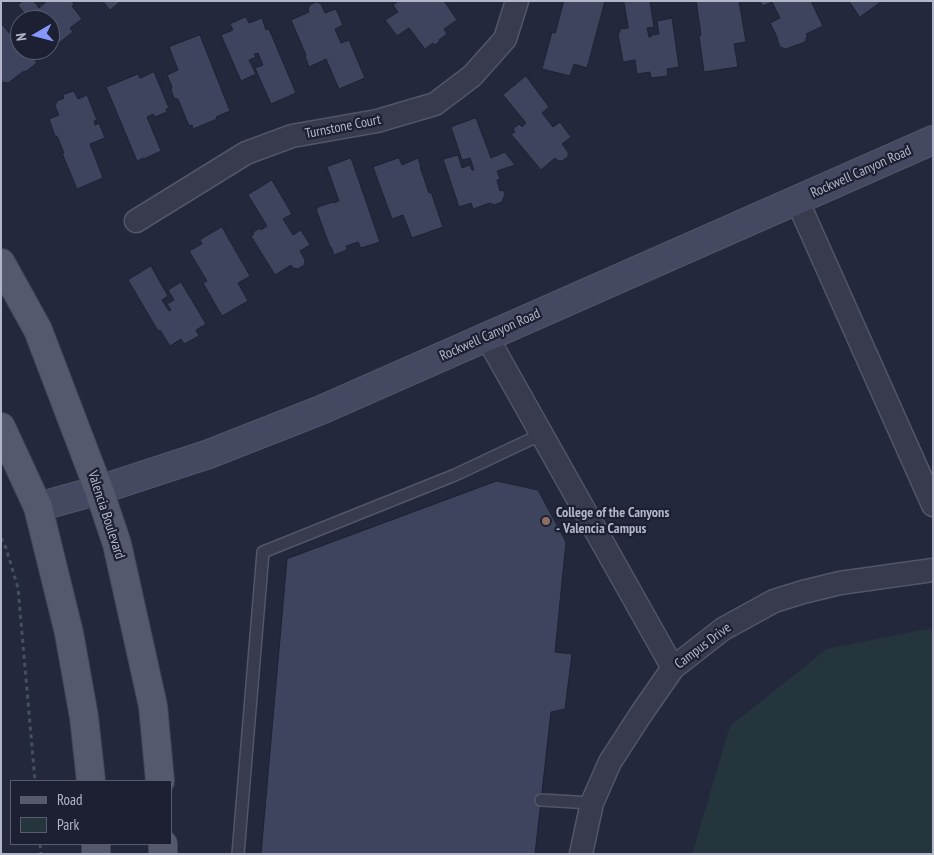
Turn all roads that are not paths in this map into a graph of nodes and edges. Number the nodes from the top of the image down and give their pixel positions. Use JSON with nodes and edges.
{"nodes":[{"id":1,"x":517,"y":1,"type":"edge"},
{"id":2,"x":933,"y":140,"type":"edge"},
{"id":3,"x":797,"y":200,"type":"junction"},
{"id":4,"x":136,"y":221,"type":"dead end"},
{"id":5,"x":1,"y":263,"type":"edge"},
{"id":6,"x":487,"y":337,"type":"junction"},
{"id":7,"x":1,"y":427,"type":"edge"},
{"id":8,"x":542,"y":434,"type":"junction"},
{"id":9,"x":99,"y":490,"type":"junction"},
{"id":10,"x":933,"y":505,"type":"edge"},
{"id":11,"x":38,"y":507,"type":"junction"},
{"id":12,"x":933,"y":570,"type":"edge"},
{"id":13,"x":673,"y":668,"type":"junction"},
{"id":14,"x":91,"y":780,"type":"edge"},
{"id":15,"x":160,"y":780,"type":"edge"},
{"id":16,"x":541,"y":800,"type":"dead end"},
{"id":17,"x":592,"y":803,"type":"junction"},
{"id":18,"x":238,"y":854,"type":"edge"},
{"id":19,"x":581,"y":854,"type":"edge"}],
"edges":[{"from":1,"to":4,"type":"street","name":"Turnstone Court"},
{"from":2,"to":3,"type":"street","name":"Rockwell Canyon Road"},
{"from":3,"to":6,"type":"street","name":"Rockwell Canyon Road"},
{"from":3,"to":10,"type":"street"},
{"from":5,"to":9,"type":"main road","name":"Valencia Boulevard"},
{"from":6,"to":8,"type":"street"},
{"from":6,"to":9,"type":"street","name":"Rockwell Canyon Road"},
{"from":7,"to":11,"type":"main road"},
{"from":8,"to":13,"type":"street"},
{"from":8,"to":18,"type":"lane"},
{"from":9,"to":11,"type":"street","name":"Rockwell Canyon Road"},
{"from":9,"to":15,"type":"main road","name":"Valencia Boulevard"},
{"from":11,"to":14,"type":"main road"},
{"from":12,"to":13,"type":"street","name":"Campus Drive"},
{"from":13,"to":17,"type":"street","name":"Campus Drive"},
{"from":16,"to":17,"type":"lane"},
{"from":17,"to":19,"type":"street","name":"Campus Drive"}]}
